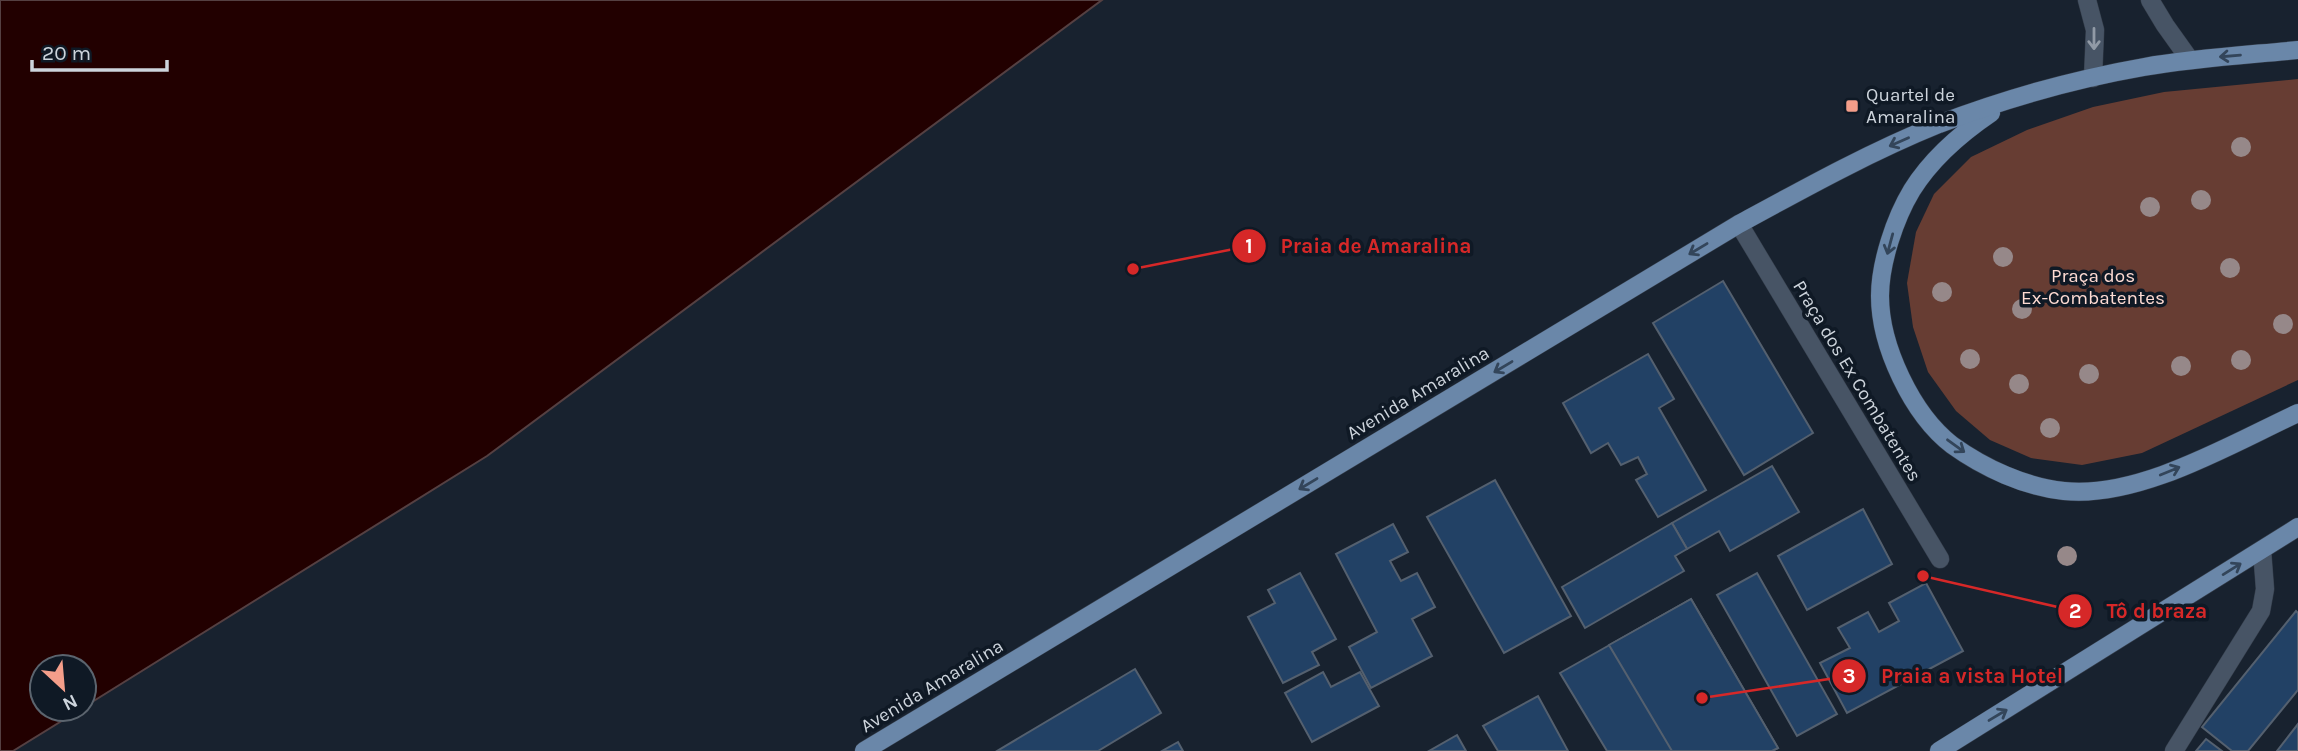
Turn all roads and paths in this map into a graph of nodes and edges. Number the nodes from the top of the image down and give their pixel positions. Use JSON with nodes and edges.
{"nodes":[{"id":1,"x":2087,"y":0,"type":"edge"},
{"id":2,"x":2150,"y":0,"type":"edge"},
{"id":3,"x":2298,"y":50,"type":"edge"},
{"id":4,"x":2190,"y":60,"type":"junction"},
{"id":5,"x":2093,"y":78,"type":"junction"},
{"id":6,"x":2008,"y":101,"type":"junction"},
{"id":7,"x":1739,"y":224,"type":"junction"},
{"id":8,"x":2298,"y":413,"type":"edge"},
{"id":9,"x":2298,"y":527,"type":"edge"},
{"id":10,"x":2262,"y":550,"type":"junction"},
{"id":11,"x":1940,"y":559,"type":"dead end"},
{"id":12,"x":864,"y":751,"type":"edge"},
{"id":13,"x":1939,"y":751,"type":"edge"},
{"id":14,"x":2174,"y":751,"type":"edge"}],
"edges":[{"from":1,"to":5,"type":"street","one_way":true},
{"from":2,"to":4,"type":"street"},
{"from":3,"to":4,"type":"main road","name":"Avenida Amaralina","one_way":true},
{"from":4,"to":5,"type":"main road","name":"Avenida Amaralina"},
{"from":5,"to":6,"type":"main road","name":"Avenida Amaralina"},
{"from":6,"to":7,"type":"main road","name":"Avenida Amaralina","one_way":true},
{"from":6,"to":8,"type":"main road","one_way":true},
{"from":7,"to":11,"type":"street","name":"Praça dos Ex Combatentes"},
{"from":7,"to":12,"type":"main road","name":"Avenida Amaralina","one_way":true},
{"from":9,"to":10,"type":"main road"},
{"from":13,"to":10,"type":"main road","one_way":true},
{"from":10,"to":14,"type":"street"}]}
